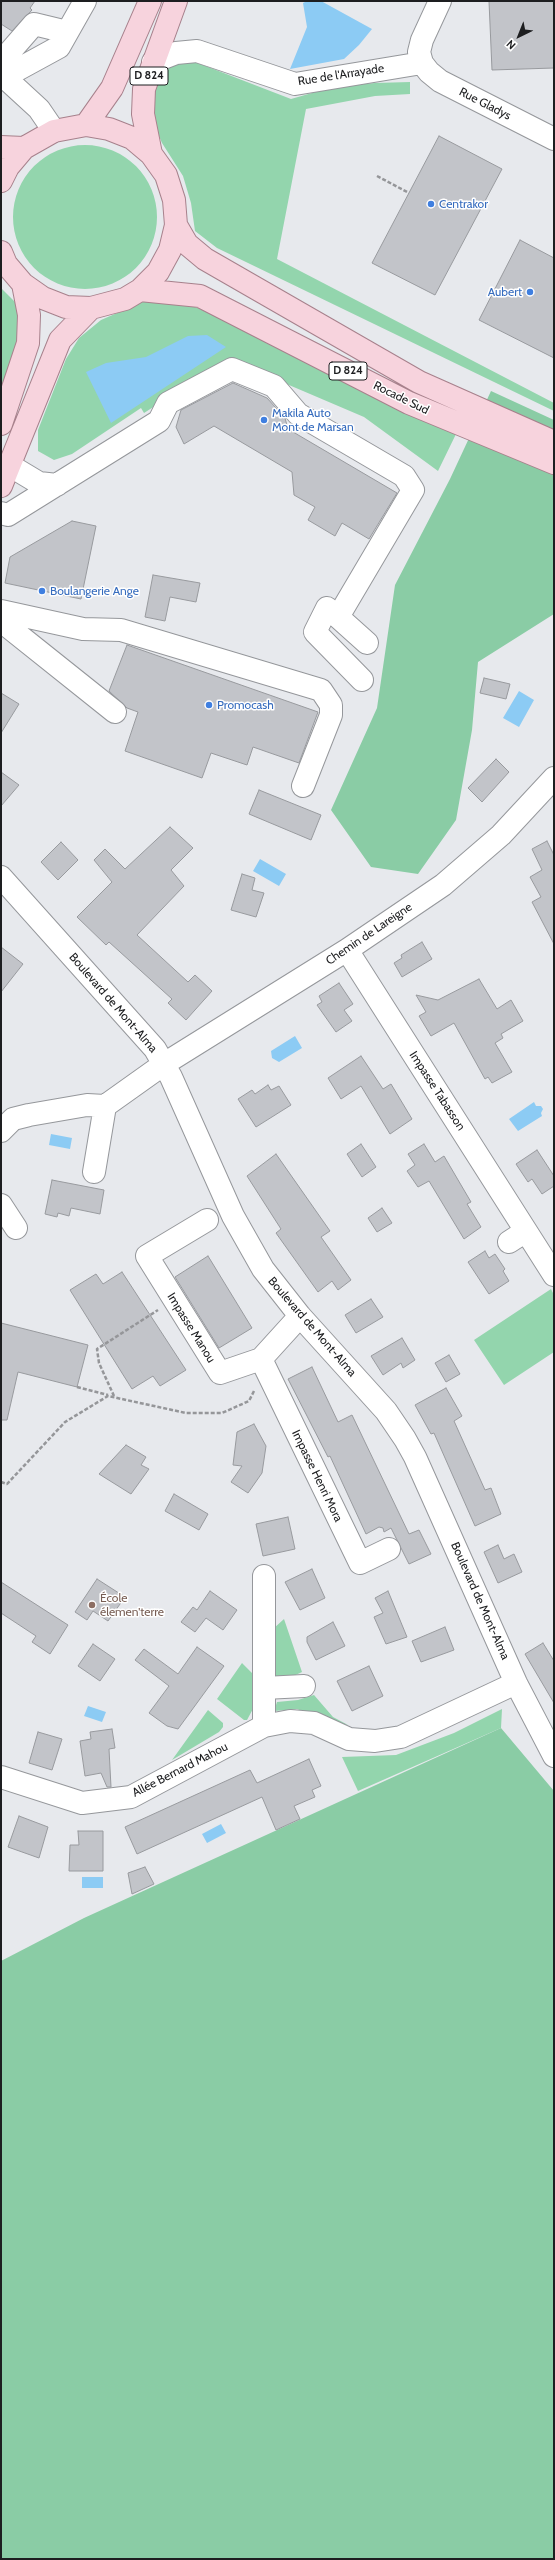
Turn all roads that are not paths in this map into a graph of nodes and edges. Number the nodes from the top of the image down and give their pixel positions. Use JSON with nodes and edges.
{"nodes":[{"id":1,"x":85,"y":1,"type":"edge"},
{"id":2,"x":150,"y":1,"type":"edge"},
{"id":3,"x":176,"y":1,"type":"edge"},
{"id":4,"x":440,"y":1,"type":"edge"},
{"id":5,"x":67,"y":32,"type":"junction"},
{"id":6,"x":153,"y":62,"type":"junction"},
{"id":7,"x":422,"y":63,"type":"junction"},
{"id":8,"x":3,"y":75,"type":"edge"},
{"id":9,"x":86,"y":125,"type":"junction"},
{"id":10,"x":54,"y":131,"type":"junction"},
{"id":11,"x":554,"y":139,"type":"edge"},
{"id":12,"x":1,"y":147,"type":"edge"},
{"id":13,"x":24,"y":148,"type":"junction"},
{"id":14,"x":151,"y":154,"type":"junction"},
{"id":15,"x":1,"y":181,"type":"edge"},
{"id":16,"x":176,"y":225,"type":"junction"},
{"id":17,"x":1,"y":252,"type":"edge"},
{"id":18,"x":23,"y":284,"type":"junction"},
{"id":19,"x":140,"y":290,"type":"junction"},
{"id":20,"x":91,"y":308,"type":"junction"},
{"id":21,"x":1,"y":424,"type":"edge"},
{"id":22,"x":554,"y":442,"type":"edge"},
{"id":23,"x":554,"y":464,"type":"edge"},
{"id":24,"x":9,"y":465,"type":"junction"},
{"id":25,"x":57,"y":485,"type":"junction"},
{"id":26,"x":1,"y":486,"type":"edge"},
{"id":27,"x":1,"y":513,"type":"edge"},
{"id":28,"x":1,"y":611,"type":"edge"},
{"id":29,"x":338,"y":617,"type":"junction"},
{"id":30,"x":1,"y":621,"type":"edge"},
{"id":31,"x":367,"y":643,"type":"dead end"},
{"id":32,"x":362,"y":680,"type":"dead end"},
{"id":33,"x":115,"y":712,"type":"dead end"},
{"id":34,"x":554,"y":778,"type":"edge"},
{"id":35,"x":303,"y":786,"type":"dead end"},
{"id":36,"x":1,"y":877,"type":"edge"},
{"id":37,"x":1,"y":887,"type":"edge"},
{"id":38,"x":22,"y":902,"type":"junction"},
{"id":39,"x":347,"y":950,"type":"junction"},
{"id":40,"x":164,"y":1064,"type":"junction"},
{"id":41,"x":105,"y":1106,"type":"junction"},
{"id":42,"x":1,"y":1131,"type":"edge"},
{"id":43,"x":94,"y":1172,"type":"dead end"},
{"id":44,"x":1,"y":1205,"type":"edge"},
{"id":45,"x":207,"y":1220,"type":"dead end"},
{"id":46,"x":16,"y":1228,"type":"dead end"},
{"id":47,"x":554,"y":1275,"type":"edge"},
{"id":48,"x":300,"y":1316,"type":"junction"},
{"id":49,"x":261,"y":1359,"type":"junction"},
{"id":50,"x":389,"y":1549,"type":"dead end"},
{"id":51,"x":264,"y":1576,"type":"dead end"},
{"id":52,"x":516,"y":1683,"type":"junction"},
{"id":53,"x":304,"y":1686,"type":"dead end"},
{"id":54,"x":264,"y":1688,"type":"junction"},
{"id":55,"x":264,"y":1726,"type":"junction"},
{"id":56,"x":554,"y":1756,"type":"edge"},
{"id":57,"x":1,"y":1777,"type":"edge"}],
"edges":[{"from":1,"to":5,"type":"street"},
{"from":2,"to":9,"type":"main road","number":"D 824"},
{"from":3,"to":6,"type":"main road","number":"D 824"},
{"from":4,"to":7,"type":"street"},
{"from":5,"to":8,"type":"street"},
{"from":5,"to":8,"type":"street"},
{"from":6,"to":7,"type":"street","name":"Rue de l'Arrayade"},
{"from":6,"to":14,"type":"main road","number":"D 824"},
{"from":7,"to":11,"type":"street","name":"Rue Gladys"},
{"from":8,"to":10,"type":"street"},
{"from":9,"to":10,"type":"main road"},
{"from":9,"to":14,"type":"main road"},
{"from":10,"to":13,"type":"main road"},
{"from":12,"to":13,"type":"main road"},
{"from":13,"to":15,"type":"main road"},
{"from":14,"to":16,"type":"main road"},
{"from":16,"to":19,"type":"main road"},
{"from":16,"to":22,"type":"main road","name":"Rocade Sud","number":"D 824"},
{"from":17,"to":18,"type":"main road"},
{"from":18,"to":20,"type":"main road"},
{"from":18,"to":21,"type":"main road"},
{"from":19,"to":20,"type":"main road"},
{"from":19,"to":23,"type":"main road","name":"Rocade Sud","number":"D 824"},
{"from":20,"to":24,"type":"main road"},
{"from":24,"to":25,"type":"street"},
{"from":24,"to":26,"type":"main road"},
{"from":25,"to":27,"type":"street"},
{"from":25,"to":29,"type":"street"},
{"from":28,"to":35,"type":"street"},
{"from":29,"to":31,"type":"street"},
{"from":29,"to":32,"type":"street"},
{"from":30,"to":33,"type":"street"},
{"from":34,"to":39,"type":"street","name":"Chemin de Lareigne"},
{"from":36,"to":38,"type":"street","name":"Boulevard de Mont-Alma"},
{"from":37,"to":38,"type":"street","name":"Boulevard de Mont-Alma"},
{"from":38,"to":40,"type":"street","name":"Boulevard de Mont-Alma"},
{"from":39,"to":40,"type":"street","name":"Chemin de Lareigne"},
{"from":39,"to":47,"type":"street","name":"Impasse Tabasson"},
{"from":40,"to":41,"type":"street","name":"Chemin de Lareigne"},
{"from":40,"to":48,"type":"street","name":"Boulevard de Mont-Alma"},
{"from":41,"to":42,"type":"street"},
{"from":41,"to":43,"type":"street"},
{"from":44,"to":46,"type":"street"},
{"from":45,"to":49,"type":"street","name":"Impasse Manou"},
{"from":48,"to":49,"type":"street","name":"Impasse Manou"},
{"from":48,"to":52,"type":"street","name":"Boulevard de Mont-Alma"},
{"from":49,"to":50,"type":"street","name":"Impasse Henri Mora"},
{"from":51,"to":54,"type":"street"},
{"from":52,"to":55,"type":"street","name":"Allée Bernard Mahou"},
{"from":52,"to":56,"type":"street","name":"Boulevard de Mont-Alma"},
{"from":53,"to":54,"type":"street"},
{"from":54,"to":55,"type":"street"},
{"from":55,"to":57,"type":"street","name":"Allée Bernard Mahou"}]}
